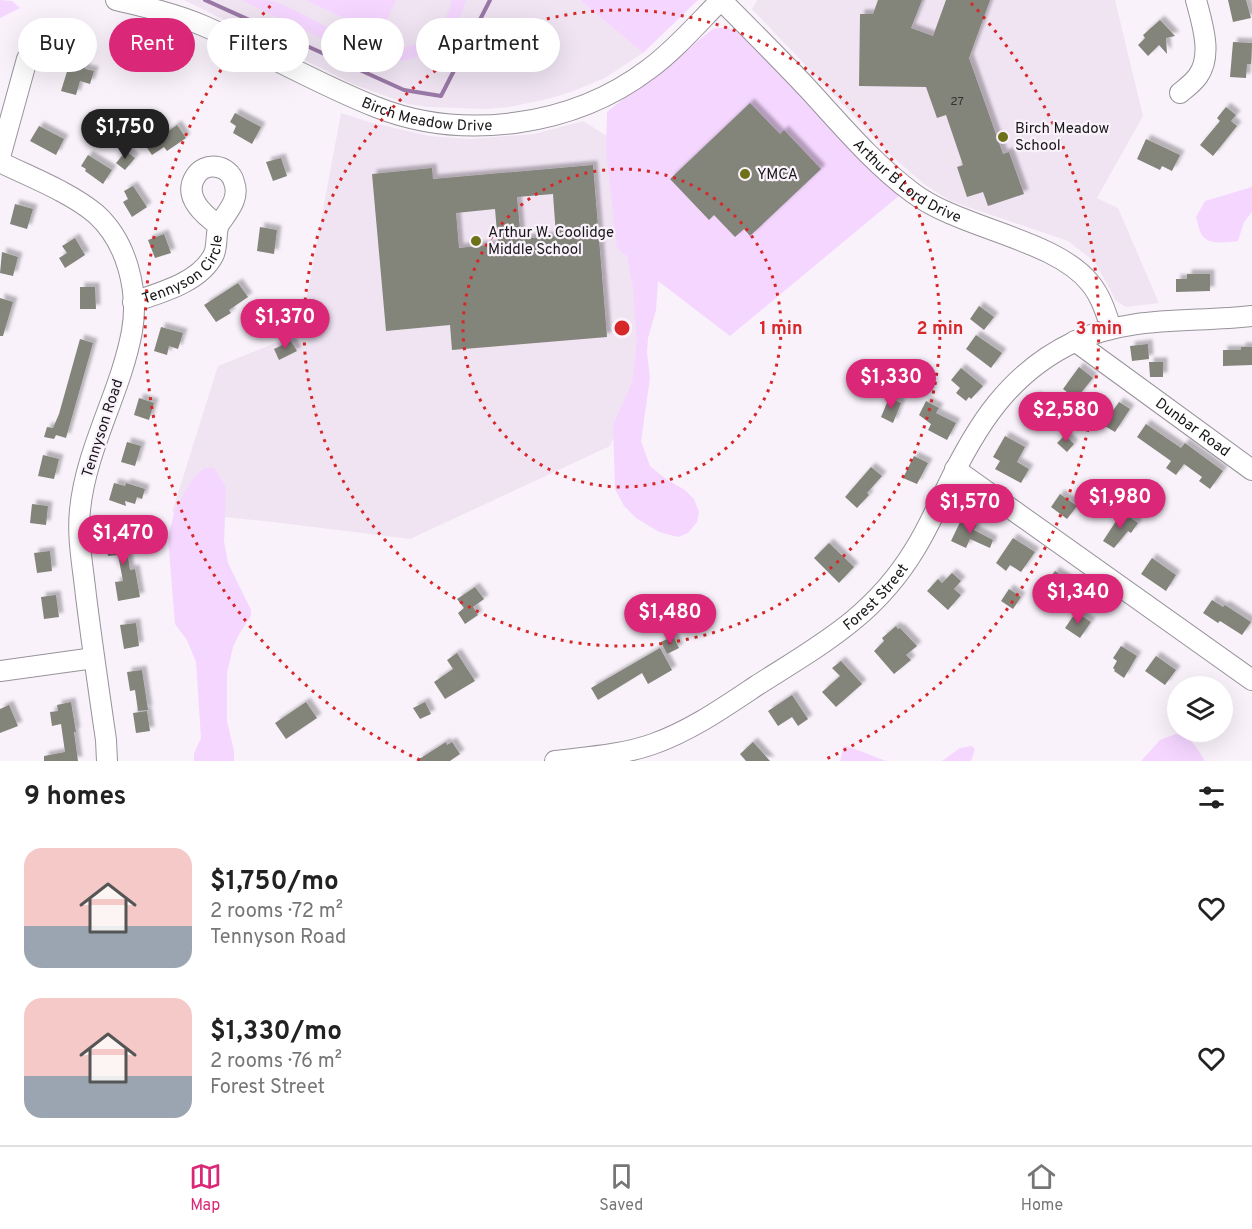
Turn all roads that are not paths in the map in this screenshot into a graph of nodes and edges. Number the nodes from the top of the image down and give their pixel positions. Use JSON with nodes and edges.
{"nodes":[{"id":1,"x":117,"y":0,"type":"edge"},
{"id":2,"x":721,"y":0,"type":"edge"},
{"id":3,"x":1196,"y":0,"type":"edge"},
{"id":4,"x":23,"y":72,"type":"edge"},
{"id":5,"x":1180,"y":93,"type":"dead end"},
{"id":6,"x":0,"y":157,"type":"edge"},
{"id":7,"x":0,"y":162,"type":"edge"},
{"id":8,"x":218,"y":225,"type":"dead end"},
{"id":9,"x":133,"y":302,"type":"junction"},
{"id":10,"x":1252,"y":315,"type":"edge"},
{"id":11,"x":1111,"y":328,"type":"junction"},
{"id":12,"x":1075,"y":341,"type":"junction"},
{"id":13,"x":955,"y":469,"type":"junction"},
{"id":14,"x":1252,"y":470,"type":"edge"},
{"id":15,"x":94,"y":658,"type":"junction"},
{"id":16,"x":0,"y":671,"type":"edge"},
{"id":17,"x":1252,"y":680,"type":"edge"},
{"id":18,"x":620,"y":757,"type":"edge"},
{"id":19,"x":107,"y":761,"type":"edge"},
{"id":20,"x":555,"y":761,"type":"edge"}],
"edges":[{"from":1,"to":2,"type":"street","name":"Birch Meadow Drive"},
{"from":2,"to":11,"type":"street","name":"Arthur B Lord Drive"},
{"from":3,"to":5,"type":"street"},
{"from":4,"to":6,"type":"street"},
{"from":7,"to":9,"type":"street","name":"Tennyson Road"},
{"from":8,"to":9,"type":"street","name":"Tennyson Circle"},
{"from":9,"to":15,"type":"street","name":"Tennyson Road"},
{"from":10,"to":11,"type":"street","name":"Forest Street"},
{"from":11,"to":12,"type":"street","name":"Forest Street"},
{"from":12,"to":13,"type":"street","name":"Forest Street"},
{"from":12,"to":14,"type":"street","name":"Dunbar Road"},
{"from":13,"to":17,"type":"street"},
{"from":13,"to":18,"type":"street","name":"Forest Street"},
{"from":15,"to":16,"type":"street"},
{"from":15,"to":19,"type":"street","name":"Tennyson Road"},
{"from":18,"to":20,"type":"street","name":"Forest Street"}]}
